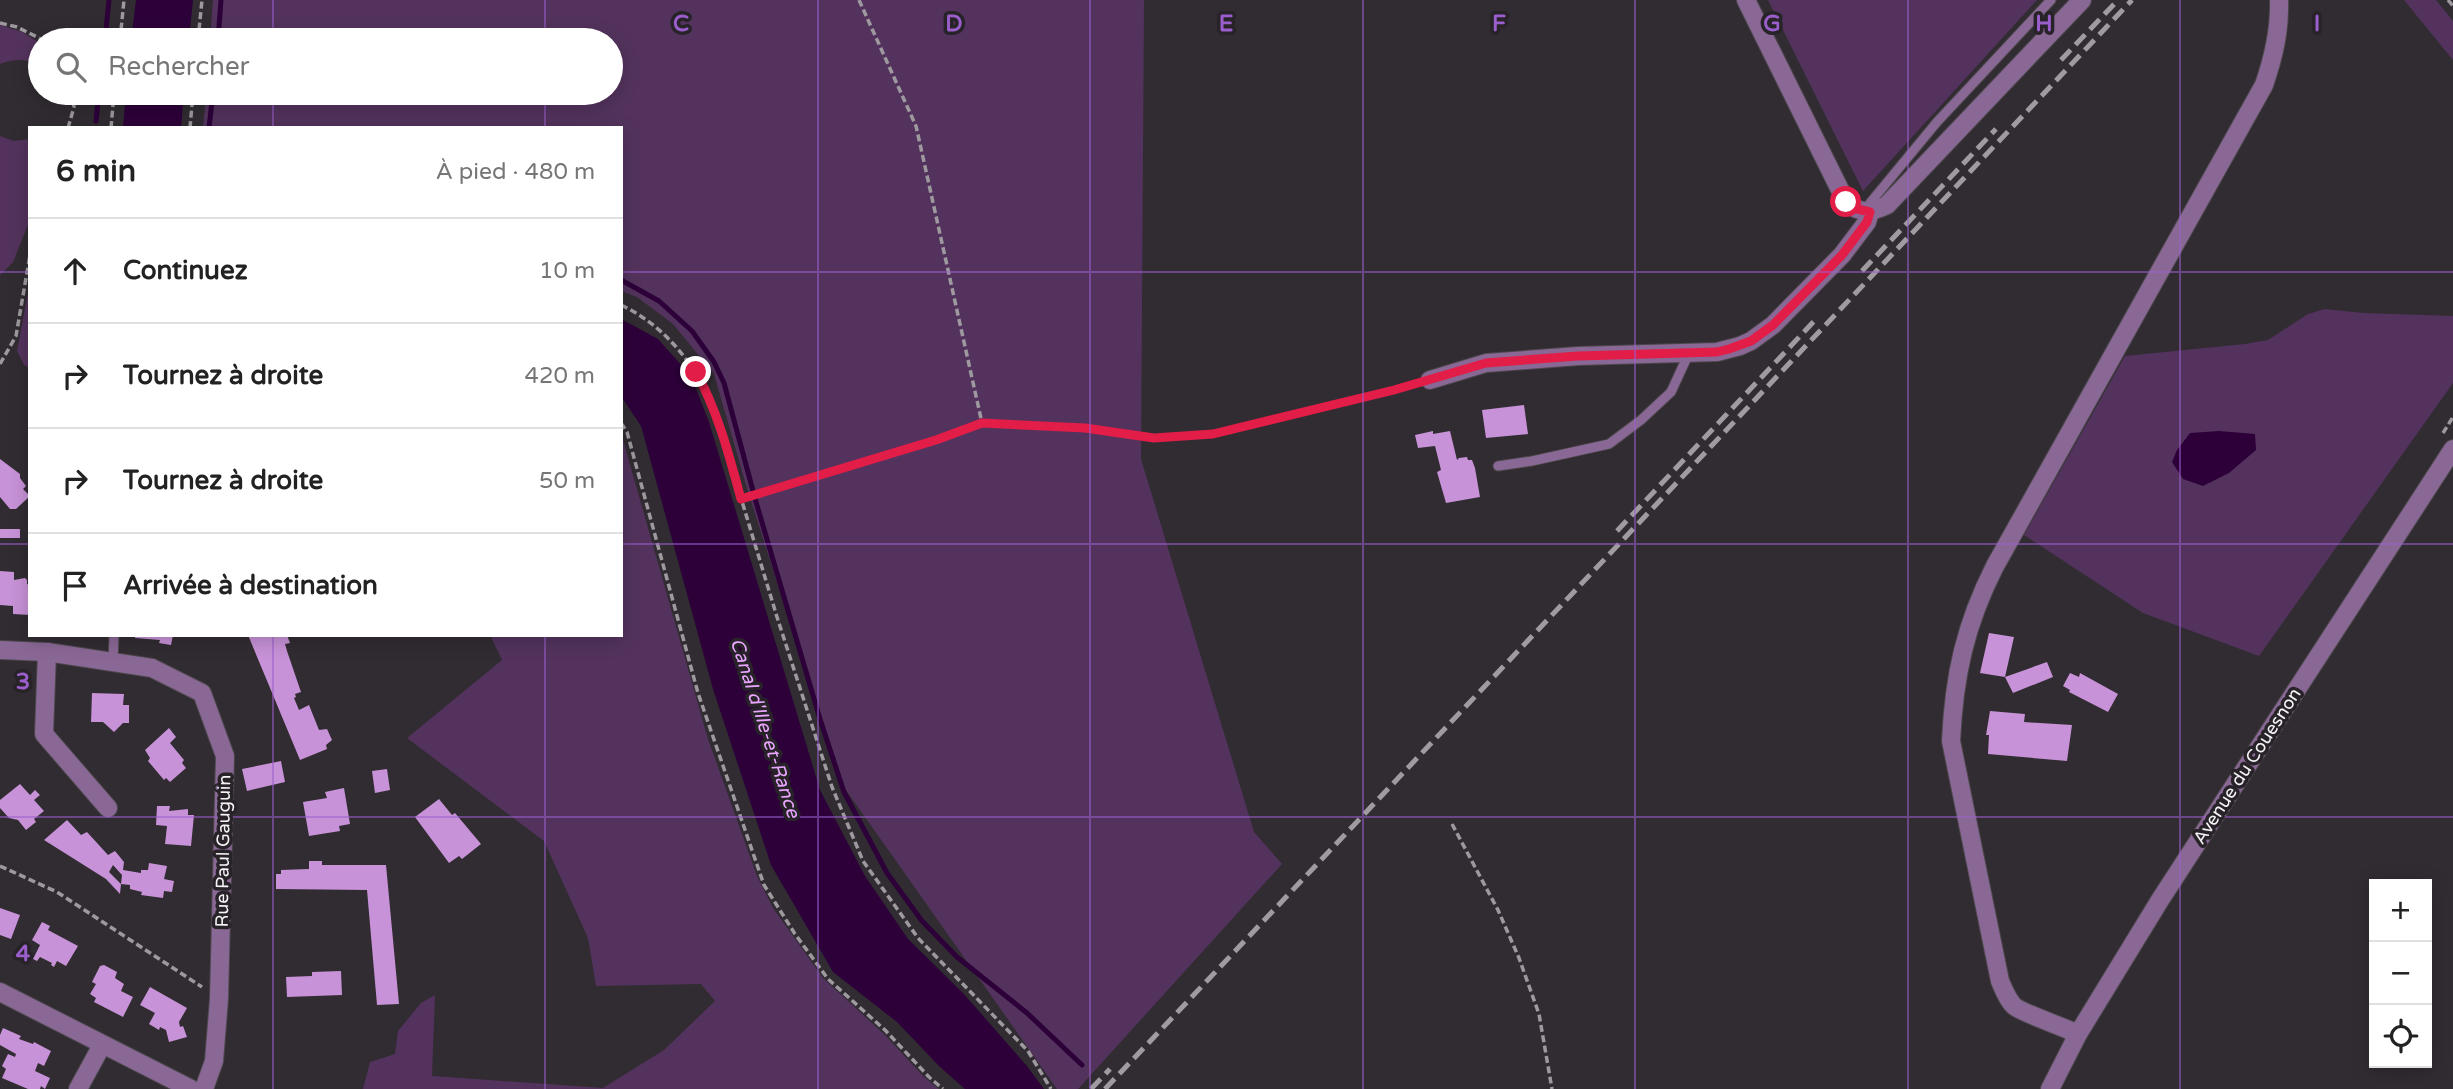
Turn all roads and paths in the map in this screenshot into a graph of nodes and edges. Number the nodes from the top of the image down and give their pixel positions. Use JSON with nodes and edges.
{"nodes":[{"id":1,"x":124,"y":0,"type":"edge"},
{"id":2,"x":202,"y":0,"type":"edge"},
{"id":3,"x":859,"y":0,"type":"edge"},
{"id":4,"x":1746,"y":0,"type":"edge"},
{"id":5,"x":2051,"y":0,"type":"edge"},
{"id":6,"x":2082,"y":0,"type":"edge"},
{"id":7,"x":2279,"y":0,"type":"edge"},
{"id":8,"x":2448,"y":0,"type":"edge"},
{"id":9,"x":2453,"y":6,"type":"edge"},
{"id":10,"x":0,"y":23,"type":"edge"},
{"id":11,"x":121,"y":28,"type":"edge"},
{"id":12,"x":199,"y":28,"type":"edge"},
{"id":13,"x":28,"y":32,"type":"edge"},
{"id":14,"x":74,"y":105,"type":"edge"},
{"id":15,"x":113,"y":105,"type":"edge"},
{"id":16,"x":193,"y":105,"type":"edge"},
{"id":17,"x":69,"y":126,"type":"edge"},
{"id":18,"x":111,"y":126,"type":"edge"},
{"id":19,"x":190,"y":126,"type":"edge"},
{"id":20,"x":1870,"y":212,"type":"junction"},
{"id":21,"x":28,"y":267,"type":"edge"},
{"id":22,"x":623,"y":307,"type":"edge"},
{"id":23,"x":1689,"y":352,"type":"junction"},
{"id":24,"x":0,"y":364,"type":"edge"},
{"id":25,"x":1430,"y":380,"type":"joint"},
{"id":26,"x":982,"y":423,"type":"junction"},
{"id":27,"x":623,"y":427,"type":"edge"},
{"id":28,"x":2453,"y":449,"type":"edge"},
{"id":29,"x":1498,"y":466,"type":"dead end"},
{"id":30,"x":741,"y":499,"type":"junction"},
{"id":31,"x":114,"y":637,"type":"edge"},
{"id":32,"x":0,"y":650,"type":"edge"},
{"id":33,"x":47,"y":652,"type":"junction"},
{"id":34,"x":113,"y":663,"type":"junction"},
{"id":35,"x":108,"y":808,"type":"dead end"},
{"id":36,"x":1452,"y":824,"type":"dead end"},
{"id":37,"x":0,"y":866,"type":"edge"},
{"id":38,"x":0,"y":992,"type":"edge"},
{"id":39,"x":219,"y":999,"type":"junction"},
{"id":40,"x":2078,"y":1034,"type":"junction"},
{"id":41,"x":102,"y":1045,"type":"junction"},
{"id":42,"x":78,"y":1089,"type":"edge"},
{"id":43,"x":191,"y":1089,"type":"edge"},
{"id":44,"x":204,"y":1089,"type":"edge"},
{"id":45,"x":943,"y":1089,"type":"edge"},
{"id":46,"x":1051,"y":1089,"type":"edge"},
{"id":47,"x":1552,"y":1089,"type":"edge"},
{"id":48,"x":2050,"y":1089,"type":"edge"}],
"edges":[{"from":1,"to":11,"type":"path"},
{"from":2,"to":12,"type":"path"},
{"from":3,"to":26,"type":"path"},
{"from":4,"to":20,"type":"street"},
{"from":5,"to":20,"type":"lane"},
{"from":6,"to":20,"type":"street"},
{"from":7,"to":40,"type":"street"},
{"from":8,"to":9,"type":"path"},
{"from":10,"to":13,"type":"path"},
{"from":14,"to":17,"type":"path"},
{"from":15,"to":18,"type":"path"},
{"from":16,"to":19,"type":"path"},
{"from":20,"to":23,"type":"street"},
{"from":21,"to":24,"type":"path"},
{"from":22,"to":30,"type":"path"},
{"from":23,"to":25,"type":"street"},
{"from":23,"to":29,"type":"lane"},
{"from":25,"to":26,"type":"path"},
{"from":26,"to":30,"type":"path"},
{"from":27,"to":45,"type":"path"},
{"from":28,"to":40,"type":"street","name":"Avenue du Couesnon"},
{"from":30,"to":46,"type":"path"},
{"from":31,"to":34,"type":"lane"},
{"from":32,"to":33,"type":"street","name":"Rue Paul Gauguin"},
{"from":33,"to":34,"type":"street","name":"Rue Paul Gauguin"},
{"from":33,"to":35,"type":"street"},
{"from":34,"to":39,"type":"street","name":"Rue Paul Gauguin"},
{"from":36,"to":47,"type":"path"},
{"from":37,"to":39,"type":"path"},
{"from":38,"to":41,"type":"street"},
{"from":39,"to":44,"type":"street","name":"Rue Paul Gauguin"},
{"from":40,"to":48,"type":"street","name":"Avenue du Couesnon"},
{"from":41,"to":42,"type":"street"},
{"from":41,"to":43,"type":"street"}]}
